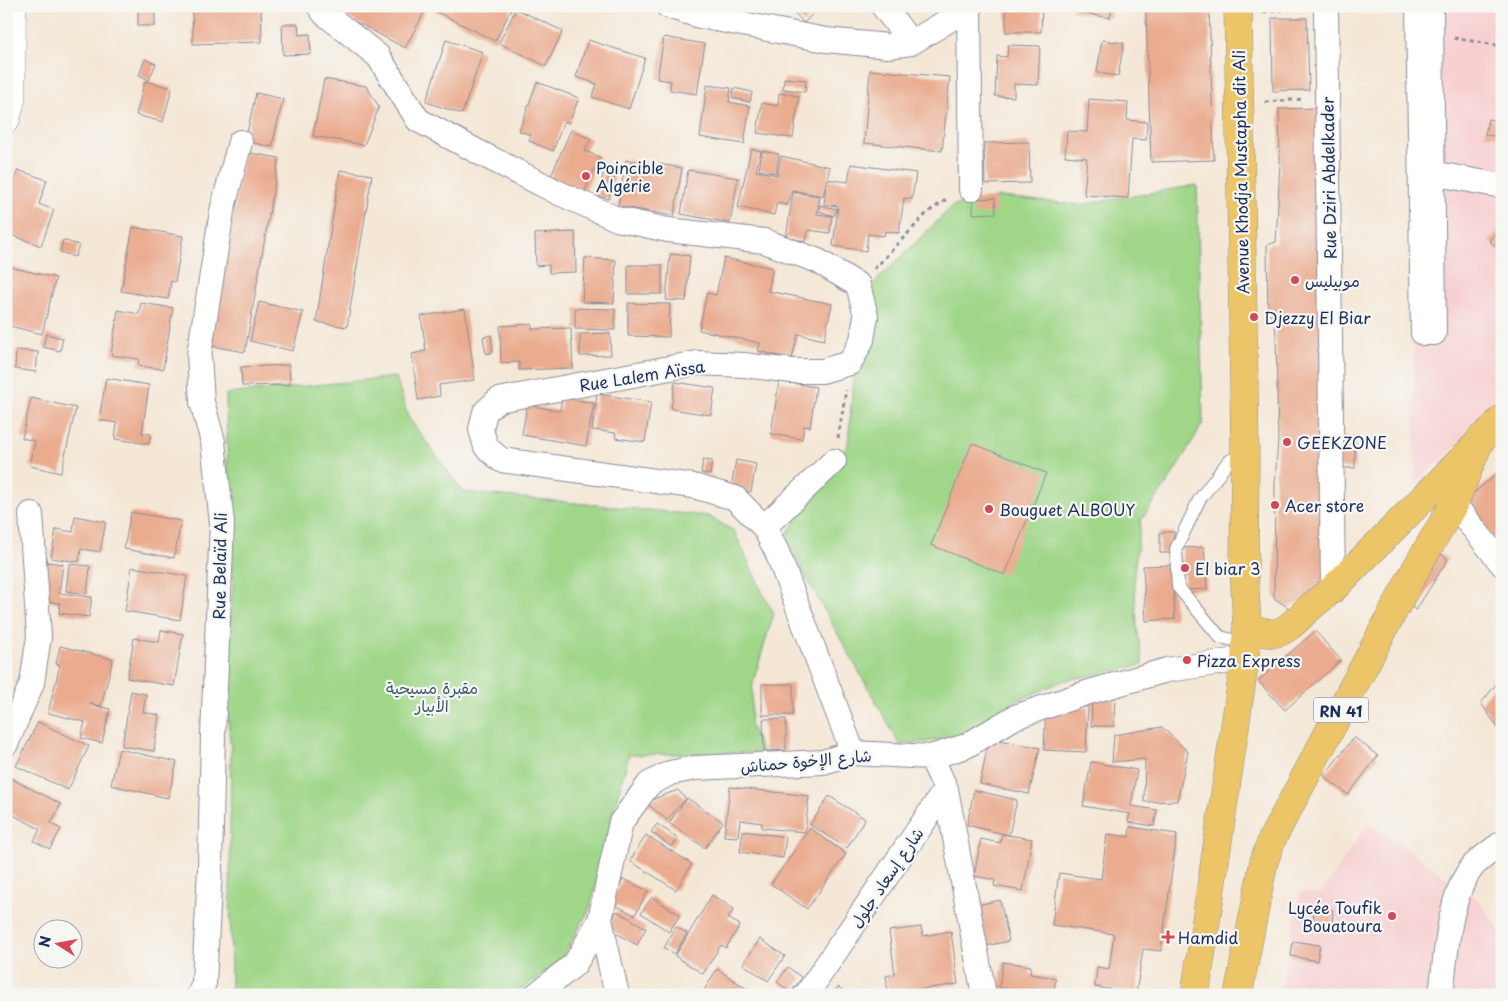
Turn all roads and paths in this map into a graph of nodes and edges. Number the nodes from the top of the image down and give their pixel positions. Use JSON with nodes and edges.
{"nodes":[{"id":1,"x":12,"y":6,"type":"edge"},
{"id":2,"x":319,"y":6,"type":"edge"},
{"id":3,"x":668,"y":6,"type":"edge"},
{"id":4,"x":882,"y":6,"type":"edge"},
{"id":5,"x":960,"y":6,"type":"edge"},
{"id":6,"x":969,"y":6,"type":"edge"},
{"id":7,"x":1418,"y":6,"type":"edge"},
{"id":8,"x":1430,"y":6,"type":"edge"},
{"id":9,"x":1316,"y":7,"type":"edge"},
{"id":10,"x":1238,"y":11,"type":"edge"},
{"id":11,"x":1431,"y":34,"type":"junction"},
{"id":12,"x":911,"y":44,"type":"junction"},
{"id":13,"x":1502,"y":46,"type":"edge"},
{"id":14,"x":1327,"y":98,"type":"junction"},
{"id":15,"x":1240,"y":104,"type":"junction"},
{"id":16,"x":6,"y":119,"type":"edge"},
{"id":17,"x":240,"y":142,"type":"dead end"},
{"id":18,"x":1432,"y":173,"type":"junction"},
{"id":19,"x":1502,"y":186,"type":"edge"},
{"id":20,"x":971,"y":189,"type":"joint"},
{"id":21,"x":858,"y":285,"type":"junction"},
{"id":22,"x":850,"y":363,"type":"junction"},
{"id":23,"x":1502,"y":419,"type":"edge"},
{"id":24,"x":1481,"y":438,"type":"junction"},
{"id":25,"x":1245,"y":452,"type":"junction"},
{"id":26,"x":834,"y":460,"type":"joint"},
{"id":27,"x":1454,"y":504,"type":"junction"},
{"id":28,"x":32,"y":514,"type":"dead end"},
{"id":29,"x":764,"y":527,"type":"junction"},
{"id":30,"x":1499,"y":555,"type":"edge"},
{"id":31,"x":1333,"y":589,"type":"junction"},
{"id":32,"x":1246,"y":642,"type":"junction"},
{"id":33,"x":6,"y":744,"type":"edge"},
{"id":34,"x":853,"y":752,"type":"junction"},
{"id":35,"x":931,"y":757,"type":"junction"},
{"id":36,"x":946,"y":789,"type":"junction"},
{"id":37,"x":1502,"y":843,"type":"edge"},
{"id":38,"x":600,"y":920,"type":"junction"},
{"id":39,"x":199,"y":995,"type":"edge"},
{"id":40,"x":536,"y":995,"type":"edge"},
{"id":41,"x":617,"y":995,"type":"edge"},
{"id":42,"x":806,"y":995,"type":"edge"},
{"id":43,"x":984,"y":995,"type":"edge"},
{"id":44,"x":1195,"y":995,"type":"edge"},
{"id":45,"x":1238,"y":995,"type":"edge"},
{"id":46,"x":1441,"y":995,"type":"edge"}],
"edges":[{"from":1,"to":16,"type":"street"},
{"from":2,"to":21,"type":"street"},
{"from":3,"to":12,"type":"street"},
{"from":4,"to":12,"type":"street"},
{"from":5,"to":12,"type":"street"},
{"from":6,"to":20,"type":"street"},
{"from":7,"to":18,"type":"street"},
{"from":8,"to":11,"type":"street"},
{"from":9,"to":10,"type":"path"},
{"from":9,"to":14,"type":"street","name":"Rue Dziri Abdelkader"},
{"from":10,"to":15,"type":"main road","name":"Avenue Khodja Mustapha dit Ali"},
{"from":11,"to":13,"type":"path"},
{"from":11,"to":18,"type":"street"},
{"from":14,"to":15,"type":"path"},
{"from":14,"to":31,"type":"street","name":"Rue Dziri Abdelkader"},
{"from":15,"to":25,"type":"main road","name":"Avenue Khodja Mustapha dit Ali"},
{"from":17,"to":39,"type":"street","name":"Rue Belaïd Ali"},
{"from":18,"to":19,"type":"street"},
{"from":20,"to":21,"type":"path"},
{"from":21,"to":22,"type":"street"},
{"from":22,"to":26,"type":"path"},
{"from":22,"to":29,"type":"street","name":"Rue Lalem Aïssa"},
{"from":23,"to":24,"type":"main road"},
{"from":24,"to":27,"type":"main road","number":"RN 41"},
{"from":24,"to":31,"type":"main road"},
{"from":25,"to":32,"type":"main road","name":"Avenue Khodja Mustapha dit Ali"},
{"from":25,"to":32,"type":"lane"},
{"from":26,"to":29,"type":"street"},
{"from":27,"to":30,"type":"street"},
{"from":27,"to":45,"type":"main road","number":"RN 41"},
{"from":28,"to":33,"type":"street"},
{"from":29,"to":34,"type":"street","name":"Rue Lalem Aïssa"},
{"from":31,"to":32,"type":"main road"},
{"from":32,"to":35,"type":"street","name":"شارع الإخوة حمناش"},
{"from":32,"to":44,"type":"main road","name":"Avenue Khodja Mustapha dit Ali"},
{"from":34,"to":35,"type":"street","name":"شارع الإخوة حمناش"},
{"from":34,"to":38,"type":"street","name":"شارع الإخوة حمناش"},
{"from":35,"to":36,"type":"street"},
{"from":36,"to":42,"type":"street","name":"شارع إسعاد جلول"},
{"from":36,"to":43,"type":"street"},
{"from":37,"to":46,"type":"street"},
{"from":38,"to":40,"type":"street"},
{"from":38,"to":41,"type":"street"}]}
